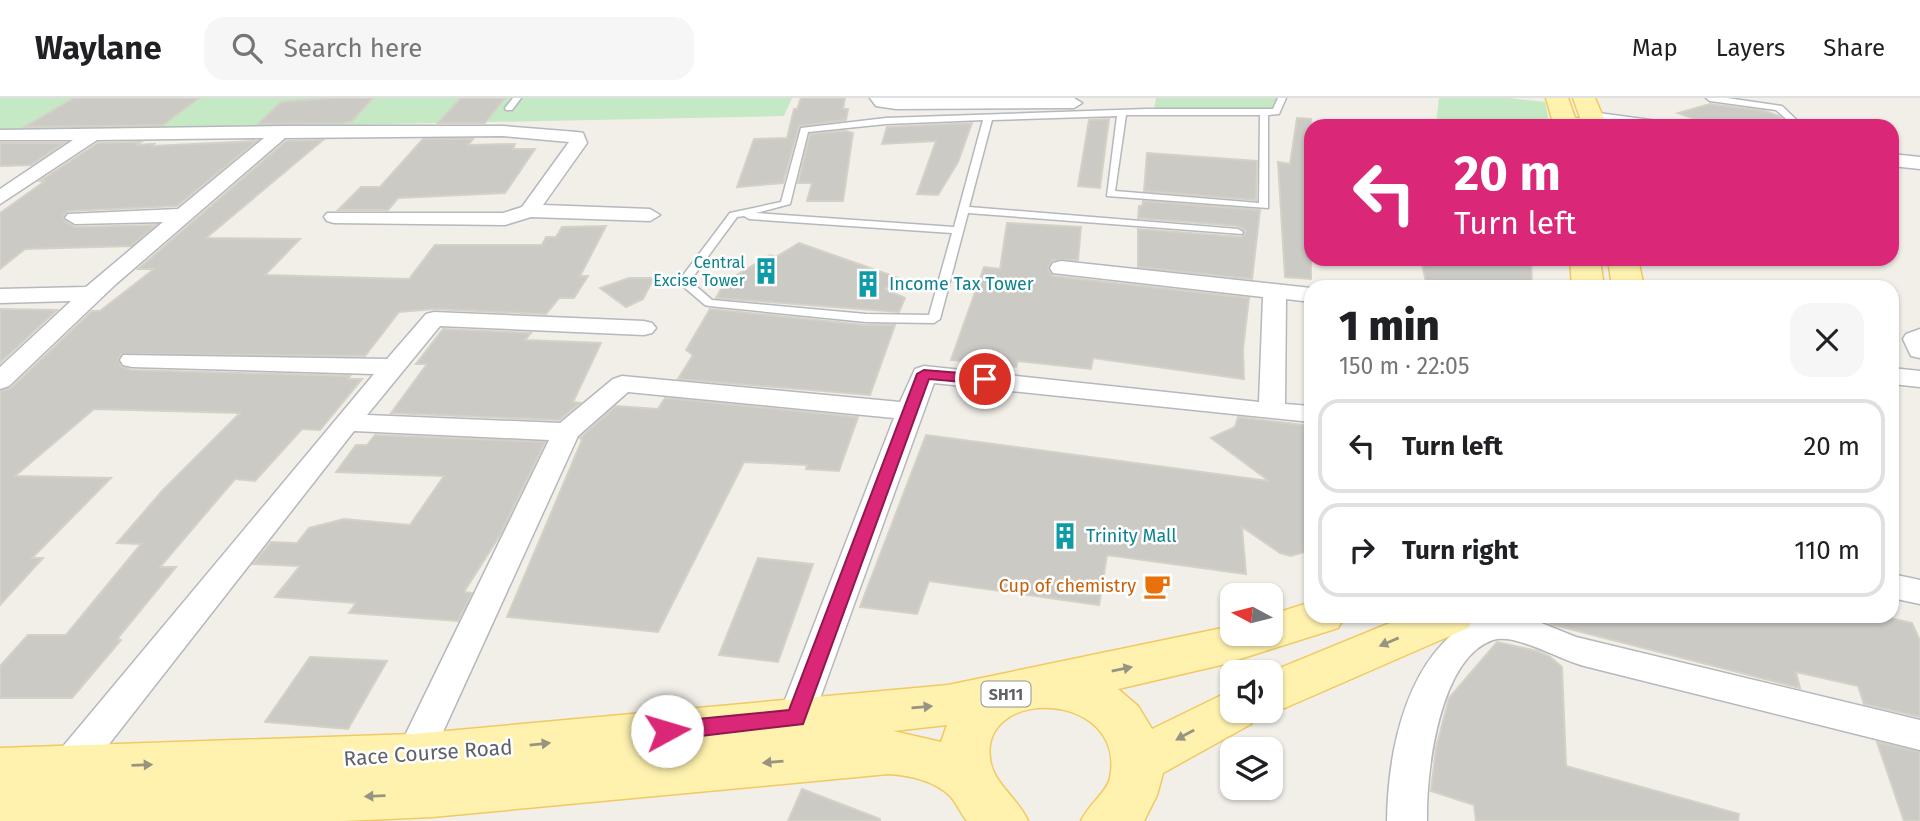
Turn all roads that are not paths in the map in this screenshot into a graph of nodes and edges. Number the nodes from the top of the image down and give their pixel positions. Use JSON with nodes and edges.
{"nodes":[{"id":1,"x":517,"y":98,"type":"edge"},
{"id":2,"x":877,"y":98,"type":"edge"},
{"id":3,"x":1150,"y":98,"type":"edge"},
{"id":4,"x":1282,"y":98,"type":"edge"},
{"id":5,"x":1557,"y":98,"type":"edge"},
{"id":6,"x":1710,"y":98,"type":"edge"},
{"id":7,"x":1074,"y":103,"type":"dead end"},
{"id":8,"x":509,"y":108,"type":"dead end"},
{"id":9,"x":1146,"y":112,"type":"junction"},
{"id":10,"x":1264,"y":112,"type":"junction"},
{"id":11,"x":1122,"y":113,"type":"junction"},
{"id":12,"x":1563,"y":119,"type":"edge"},
{"id":13,"x":1791,"y":119,"type":"edge"},
{"id":14,"x":988,"y":120,"type":"junction"},
{"id":15,"x":283,"y":131,"type":"junction"},
{"id":16,"x":96,"y":132,"type":"junction"},
{"id":17,"x":0,"y":135,"type":"edge"},
{"id":18,"x":1899,"y":161,"type":"edge"},
{"id":19,"x":1920,"y":163,"type":"edge"},
{"id":20,"x":0,"y":198,"type":"edge"},
{"id":21,"x":963,"y":210,"type":"junction"},
{"id":22,"x":528,"y":211,"type":"junction"},
{"id":23,"x":184,"y":215,"type":"junction"},
{"id":24,"x":650,"y":215,"type":"dead end"},
{"id":25,"x":734,"y":215,"type":"junction"},
{"id":26,"x":334,"y":217,"type":"dead end"},
{"id":27,"x":75,"y":218,"type":"dead end"},
{"id":28,"x":958,"y":230,"type":"junction"},
{"id":29,"x":1238,"y":232,"type":"dead end"},
{"id":30,"x":1060,"y":268,"type":"dead end"},
{"id":31,"x":1275,"y":291,"type":"junction"},
{"id":32,"x":95,"y":294,"type":"junction"},
{"id":33,"x":1304,"y":294,"type":"edge"},
{"id":34,"x":0,"y":296,"type":"edge"},
{"id":35,"x":644,"y":328,"type":"dead end"},
{"id":36,"x":1920,"y":335,"type":"edge"},
{"id":37,"x":1920,"y":351,"type":"edge"},
{"id":38,"x":132,"y":360,"type":"dead end"},
{"id":39,"x":393,"y":367,"type":"junction"},
{"id":40,"x":3,"y":376,"type":"edge"},
{"id":41,"x":1899,"y":377,"type":"edge"},
{"id":42,"x":1920,"y":379,"type":"edge"},
{"id":43,"x":909,"y":411,"type":"junction"},
{"id":44,"x":1272,"y":411,"type":"junction"},
{"id":45,"x":1304,"y":413,"type":"edge"},
{"id":46,"x":347,"y":422,"type":"junction"},
{"id":47,"x":566,"y":432,"type":"junction"},
{"id":48,"x":1899,"y":588,"type":"edge"},
{"id":49,"x":1920,"y":592,"type":"edge"},
{"id":50,"x":1304,"y":623,"type":"edge"},
{"id":51,"x":1435,"y":623,"type":"edge"},
{"id":52,"x":1498,"y":623,"type":"edge"},
{"id":53,"x":1508,"y":623,"type":"edge"},
{"id":54,"x":1283,"y":687,"type":"edge"},
{"id":55,"x":1018,"y":690,"type":"junction"},
{"id":56,"x":796,"y":718,"type":"junction"},
{"id":57,"x":1220,"y":721,"type":"edge"},
{"id":58,"x":848,"y":734,"type":"junction"},
{"id":59,"x":1920,"y":735,"type":"edge"},
{"id":60,"x":68,"y":768,"type":"junction"},
{"id":61,"x":0,"y":770,"type":"edge"},
{"id":62,"x":430,"y":781,"type":"edge"},
{"id":63,"x":1124,"y":800,"type":"edge"},
{"id":64,"x":983,"y":806,"type":"edge"},
{"id":65,"x":0,"y":811,"type":"edge"},
{"id":66,"x":122,"y":814,"type":"edge"},
{"id":67,"x":1407,"y":821,"type":"edge"}],
"edges":[{"from":1,"to":8,"type":"lane"},
{"from":2,"to":7,"type":"street"},
{"from":3,"to":9,"type":"lane"},
{"from":4,"to":10,"type":"lane"},
{"from":5,"to":12,"type":"main road"},
{"from":6,"to":13,"type":"lane"},
{"from":9,"to":10,"type":"lane"},
{"from":9,"to":11,"type":"lane"},
{"from":10,"to":11,"type":"lane"},
{"from":11,"to":14,"type":"lane"},
{"from":14,"to":21,"type":"lane"},
{"from":14,"to":25,"type":"lane"},
{"from":15,"to":16,"type":"street"},
{"from":15,"to":22,"type":"street"},
{"from":15,"to":23,"type":"street"},
{"from":16,"to":17,"type":"street"},
{"from":16,"to":20,"type":"street"},
{"from":18,"to":19,"type":"street"},
{"from":21,"to":28,"type":"lane"},
{"from":21,"to":29,"type":"lane"},
{"from":22,"to":24,"type":"street"},
{"from":22,"to":26,"type":"street"},
{"from":23,"to":27,"type":"street"},
{"from":23,"to":32,"type":"street"},
{"from":25,"to":28,"type":"lane"},
{"from":25,"to":28,"type":"lane"},
{"from":30,"to":31,"type":"street"},
{"from":31,"to":33,"type":"street"},
{"from":31,"to":44,"type":"street"},
{"from":32,"to":34,"type":"street"},
{"from":32,"to":40,"type":"street"},
{"from":35,"to":39,"type":"street"},
{"from":36,"to":37,"type":"street"},
{"from":38,"to":39,"type":"street"},
{"from":39,"to":46,"type":"street"},
{"from":41,"to":42,"type":"street"},
{"from":43,"to":44,"type":"street"},
{"from":43,"to":47,"type":"street"},
{"from":43,"to":56,"type":"street"},
{"from":44,"to":45,"type":"street"},
{"from":46,"to":47,"type":"street"},
{"from":46,"to":60,"type":"street"},
{"from":47,"to":62,"type":"street"},
{"from":48,"to":49,"type":"street"},
{"from":55,"to":50,"type":"main road","number":"SH11","one_way":true},
{"from":51,"to":54,"type":"main road","one_way":true},
{"from":52,"to":67,"type":"street"},
{"from":53,"to":59,"type":"street"},
{"from":58,"to":55,"type":"main road","one_way":true},
{"from":55,"to":63,"type":"main road","number":"SH11"},
{"from":55,"to":64,"type":"main road","number":"SH11"},
{"from":56,"to":58,"type":"main road","name":"Race Course Road"},
{"from":62,"to":56,"type":"main road","name":"Race Course Road","one_way":true},
{"from":57,"to":63,"type":"main road","number":"SH11","one_way":true},
{"from":58,"to":62,"type":"main road","name":"Race Course Road","one_way":true},
{"from":58,"to":64,"type":"main road"},
{"from":60,"to":61,"type":"main road","name":"Race Course Road"},
{"from":60,"to":62,"type":"main road","name":"Race Course Road","one_way":true},
{"from":62,"to":66,"type":"main road","name":"Race Course Road","one_way":true},
{"from":65,"to":66,"type":"main road","name":"Race Course Road"}]}
